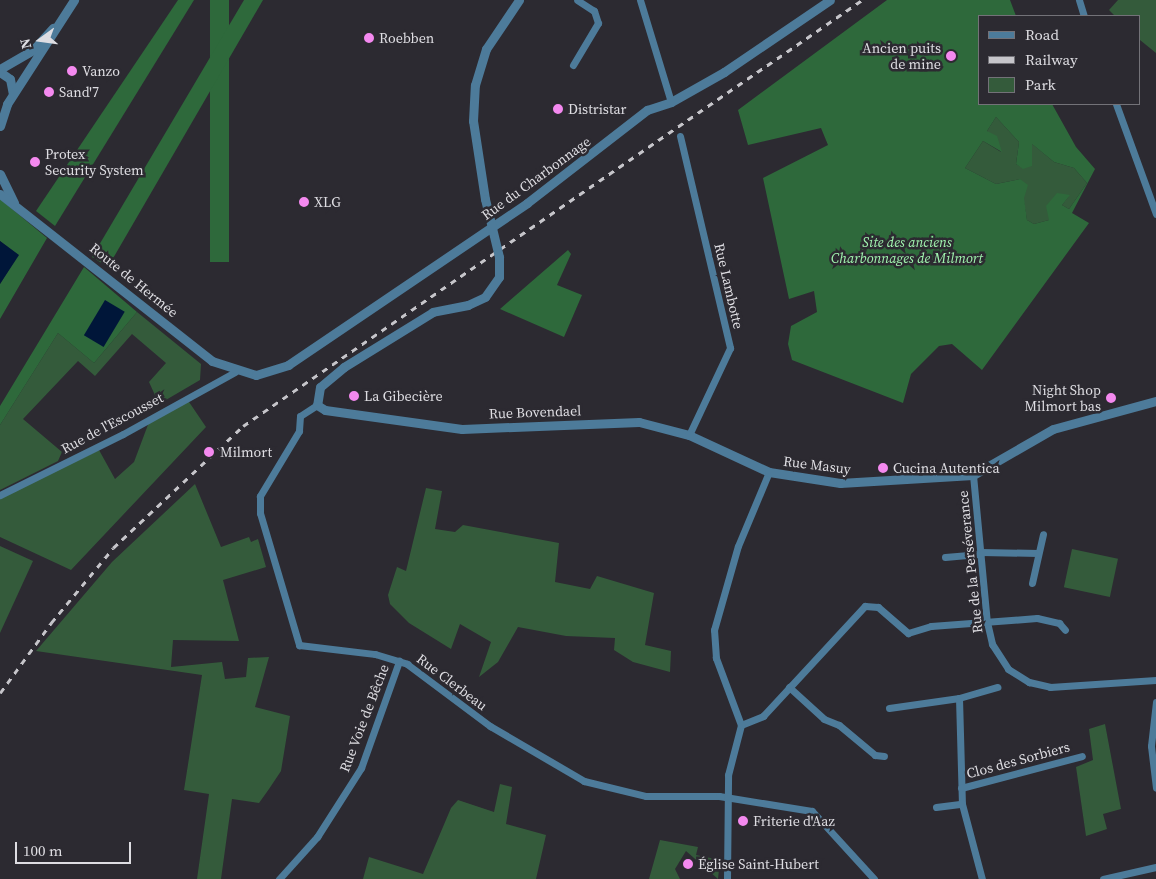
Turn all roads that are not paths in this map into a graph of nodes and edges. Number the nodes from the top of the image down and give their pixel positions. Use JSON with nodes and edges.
{"nodes":[{"id":1,"x":74,"y":0,"type":"edge"},
{"id":2,"x":518,"y":0,"type":"edge"},
{"id":3,"x":577,"y":0,"type":"edge"},
{"id":4,"x":640,"y":0,"type":"edge"},
{"id":5,"x":830,"y":0,"type":"edge"},
{"id":6,"x":1079,"y":0,"type":"edge"},
{"id":7,"x":1084,"y":15,"type":"edge"},
{"id":8,"x":64,"y":17,"type":"junction"},
{"id":9,"x":573,"y":65,"type":"dead end"},
{"id":10,"x":0,"y":71,"type":"edge"},
{"id":11,"x":13,"y":94,"type":"junction"},
{"id":12,"x":672,"y":102,"type":"junction"},
{"id":13,"x":4,"y":105,"type":"edge"},
{"id":14,"x":1116,"y":105,"type":"edge"},
{"id":15,"x":0,"y":126,"type":"edge"},
{"id":16,"x":680,"y":136,"type":"dead end"},
{"id":17,"x":0,"y":174,"type":"edge"},
{"id":18,"x":0,"y":194,"type":"edge"},
{"id":19,"x":16,"y":206,"type":"junction"},
{"id":20,"x":1156,"y":214,"type":"edge"},
{"id":21,"x":235,"y":372,"type":"junction"},
{"id":22,"x":256,"y":375,"type":"joint"},
{"id":23,"x":1156,"y":401,"type":"edge"},
{"id":24,"x":317,"y":405,"type":"junction"},
{"id":25,"x":690,"y":435,"type":"junction"},
{"id":26,"x":769,"y":472,"type":"junction"},
{"id":27,"x":973,"y":476,"type":"junction"},
{"id":28,"x":0,"y":495,"type":"edge"},
{"id":29,"x":1043,"y":534,"type":"dead end"},
{"id":30,"x":981,"y":553,"type":"junction"},
{"id":31,"x":1038,"y":553,"type":"junction"},
{"id":32,"x":945,"y":556,"type":"dead end"},
{"id":33,"x":1032,"y":583,"type":"dead end"},
{"id":34,"x":986,"y":622,"type":"junction"},
{"id":35,"x":1065,"y":630,"type":"dead end"},
{"id":36,"x":400,"y":661,"type":"junction"},
{"id":37,"x":1156,"y":680,"type":"edge"},
{"id":38,"x":789,"y":687,"type":"junction"},
{"id":39,"x":997,"y":687,"type":"dead end"},
{"id":40,"x":959,"y":698,"type":"junction"},
{"id":41,"x":1156,"y":702,"type":"edge"},
{"id":42,"x":889,"y":708,"type":"dead end"},
{"id":43,"x":741,"y":724,"type":"junction"},
{"id":44,"x":884,"y":756,"type":"dead end"},
{"id":45,"x":1082,"y":756,"type":"dead end"},
{"id":46,"x":961,"y":788,"type":"junction"},
{"id":47,"x":1156,"y":788,"type":"edge"},
{"id":48,"x":729,"y":798,"type":"junction"},
{"id":49,"x":962,"y":804,"type":"junction"},
{"id":50,"x":936,"y":807,"type":"dead end"},
{"id":51,"x":1156,"y":867,"type":"edge"},
{"id":52,"x":278,"y":879,"type":"edge"},
{"id":53,"x":727,"y":879,"type":"edge"},
{"id":54,"x":874,"y":879,"type":"edge"},
{"id":55,"x":982,"y":879,"type":"edge"},
{"id":56,"x":1103,"y":879,"type":"edge"}],
"edges":[{"from":1,"to":8,"type":"street"},
{"from":2,"to":24,"type":"street","bridge":true},
{"from":3,"to":9,"type":"street"},
{"from":4,"to":12,"type":"street"},
{"from":5,"to":12,"type":"street","name":"Rue du Charbonnage"},
{"from":6,"to":7,"type":"street"},
{"from":8,"to":10,"type":"street"},
{"from":8,"to":11,"type":"street"},
{"from":10,"to":11,"type":"street"},
{"from":11,"to":13,"type":"street"},
{"from":12,"to":22,"type":"street","name":"Rue du Charbonnage"},
{"from":13,"to":15,"type":"street"},
{"from":14,"to":20,"type":"street"},
{"from":16,"to":25,"type":"street","name":"Rue Lambotte"},
{"from":17,"to":19,"type":"street"},
{"from":18,"to":19,"type":"street","name":"Route de Hermée"},
{"from":19,"to":21,"type":"street","name":"Route de Hermée"},
{"from":21,"to":22,"type":"street","name":"Route de Hermée"},
{"from":21,"to":28,"type":"street","name":"Rue de l'Escousset"},
{"from":23,"to":27,"type":"street","name":"Rue Masuy"},
{"from":24,"to":25,"type":"street","name":"Rue Bovendael"},
{"from":24,"to":36,"type":"street","name":"Rue Clerbeau"},
{"from":25,"to":26,"type":"street","name":"Rue Bovendael"},
{"from":26,"to":27,"type":"street","name":"Rue Masuy"},
{"from":26,"to":43,"type":"street","name":"Rue Masuy"},
{"from":27,"to":30,"type":"street","name":"Rue de la Perséverance"},
{"from":29,"to":31,"type":"street"},
{"from":30,"to":31,"type":"street"},
{"from":30,"to":32,"type":"street"},
{"from":30,"to":34,"type":"street","name":"Rue de la Perséverance"},
{"from":31,"to":33,"type":"street"},
{"from":34,"to":35,"type":"street"},
{"from":34,"to":37,"type":"street","name":"Rue de la Perséverance"},
{"from":34,"to":38,"type":"street"},
{"from":36,"to":48,"type":"street","name":"Rue Clerbeau"},
{"from":36,"to":52,"type":"street","name":"Rue Voie de Bêche"},
{"from":38,"to":43,"type":"street"},
{"from":38,"to":44,"type":"street"},
{"from":39,"to":40,"type":"street"},
{"from":40,"to":42,"type":"street"},
{"from":40,"to":46,"type":"street"},
{"from":41,"to":47,"type":"street"},
{"from":43,"to":48,"type":"street"},
{"from":45,"to":46,"type":"street","name":"Clos des Sorbiers"},
{"from":46,"to":49,"type":"street"},
{"from":48,"to":53,"type":"street"},
{"from":48,"to":54,"type":"street","name":"Rue Clerbeau"},
{"from":49,"to":50,"type":"street"},
{"from":49,"to":55,"type":"street"},
{"from":51,"to":56,"type":"street"}]}
